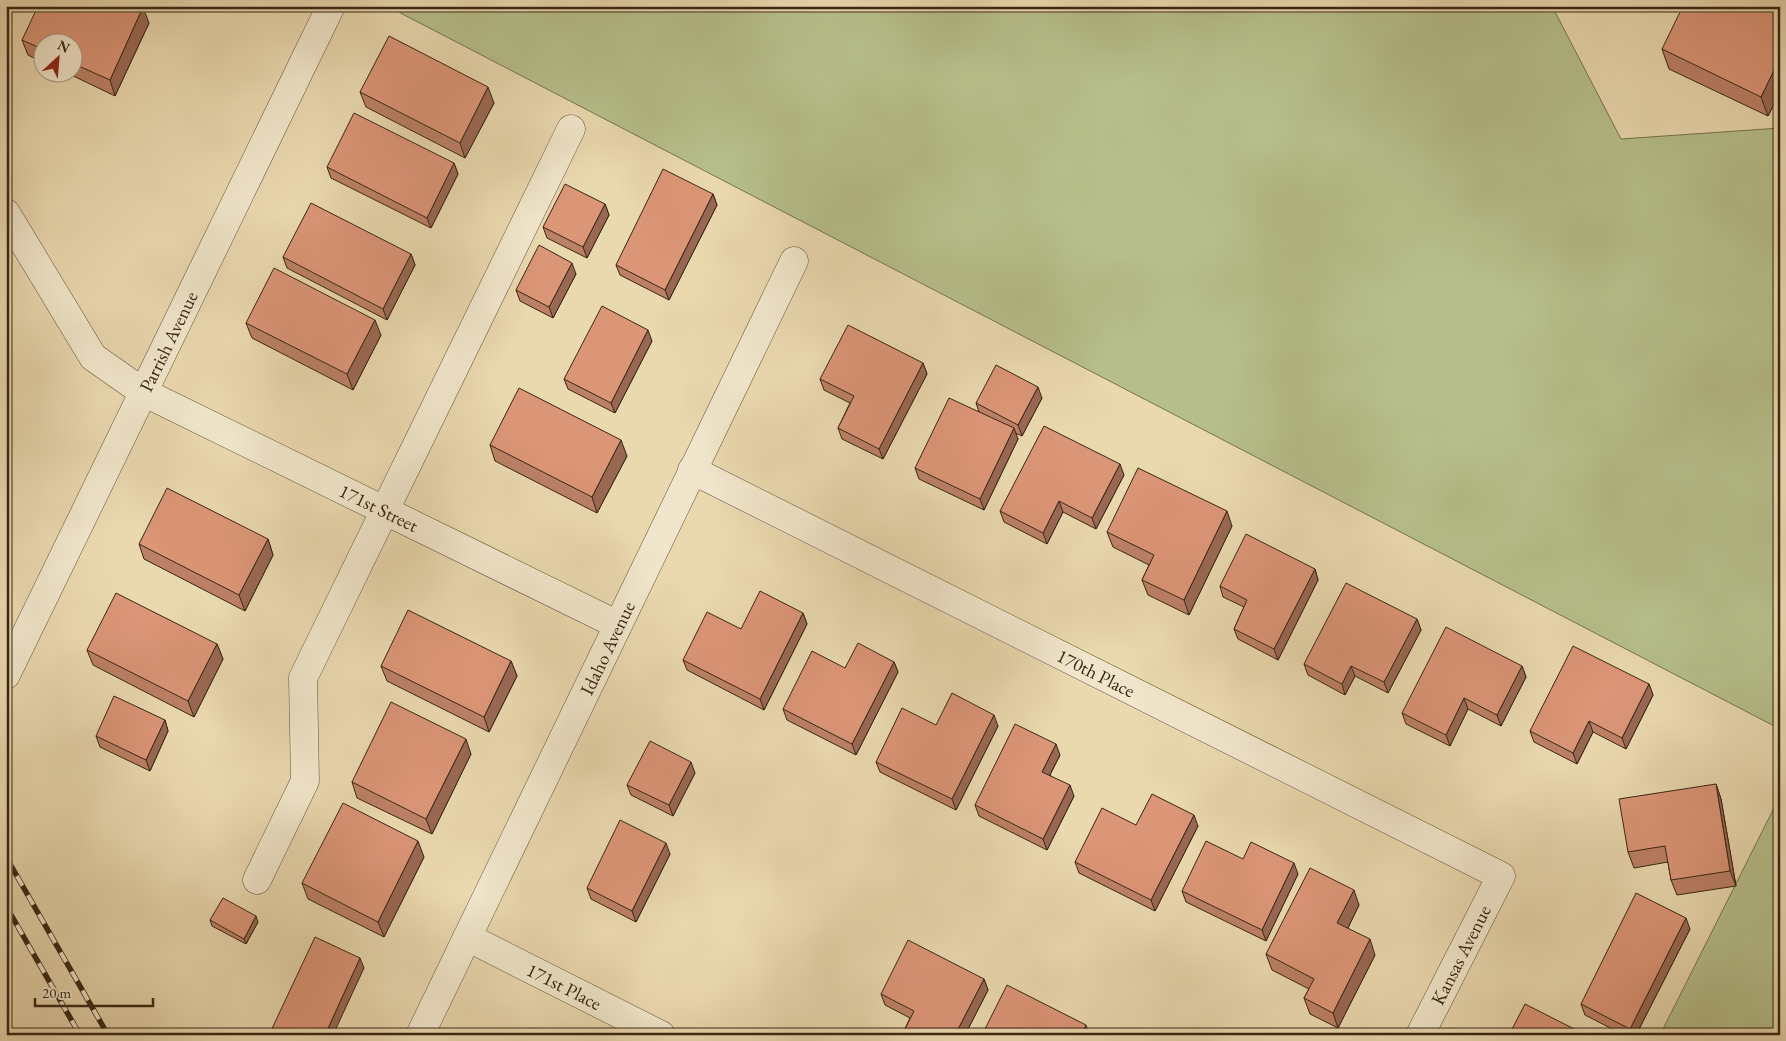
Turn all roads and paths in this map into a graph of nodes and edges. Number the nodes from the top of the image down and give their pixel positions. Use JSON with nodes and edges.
{"nodes":[{"id":1,"x":331,"y":6,"type":"edge"},
{"id":2,"x":571,"y":129,"type":"dead end"},
{"id":3,"x":6,"y":213,"type":"edge"},
{"id":4,"x":794,"y":261,"type":"dead end"},
{"id":5,"x":143,"y":392,"type":"junction"},
{"id":6,"x":692,"y":470,"type":"junction"},
{"id":7,"x":385,"y":511,"type":"junction"},
{"id":8,"x":616,"y":624,"type":"junction"},
{"id":9,"x":6,"y":675,"type":"edge"},
{"id":10,"x":1501,"y":876,"type":"joint"},
{"id":11,"x":257,"y":880,"type":"dead end"},
{"id":12,"x":468,"y":937,"type":"junction"},
{"id":13,"x":420,"y":1035,"type":"edge"},
{"id":14,"x":661,"y":1035,"type":"edge"},
{"id":15,"x":1420,"y":1035,"type":"edge"}],
"edges":[{"from":1,"to":5,"type":"street","name":"Parrish Avenue"},
{"from":2,"to":7,"type":"street"},
{"from":3,"to":5,"type":"street","name":"171st Street"},
{"from":4,"to":6,"type":"street","name":"Idaho Avenue"},
{"from":5,"to":7,"type":"street","name":"171st Street"},
{"from":5,"to":9,"type":"street","name":"Parrish Avenue"},
{"from":6,"to":8,"type":"street","name":"Idaho Avenue"},
{"from":6,"to":10,"type":"street","name":"170th Place"},
{"from":7,"to":8,"type":"street","name":"171st Street"},
{"from":7,"to":11,"type":"street"},
{"from":8,"to":12,"type":"street","name":"Idaho Avenue"},
{"from":10,"to":15,"type":"street","name":"Kansas Avenue"},
{"from":12,"to":13,"type":"street","name":"Idaho Avenue"},
{"from":12,"to":14,"type":"street","name":"171st Place"}]}
